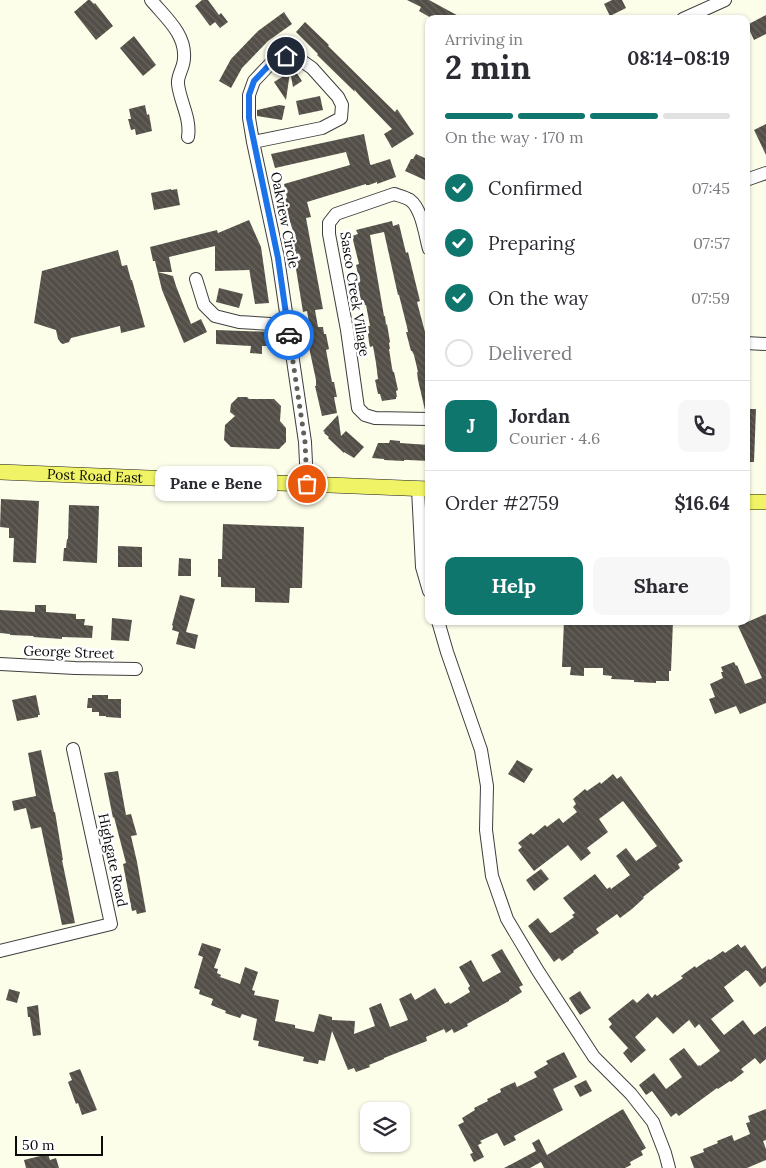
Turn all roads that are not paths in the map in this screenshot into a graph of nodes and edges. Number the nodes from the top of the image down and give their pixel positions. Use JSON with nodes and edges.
{"nodes":[{"id":1,"x":151,"y":0,"type":"edge"},
{"id":2,"x":725,"y":0,"type":"edge"},
{"id":3,"x":692,"y":15,"type":"edge"},
{"id":4,"x":188,"y":137,"type":"dead end"},
{"id":5,"x":253,"y":142,"type":"junction"},
{"id":6,"x":766,"y":173,"type":"edge"},
{"id":7,"x":750,"y":179,"type":"edge"},
{"id":8,"x":425,"y":235,"type":"edge"},
{"id":9,"x":196,"y":279,"type":"dead end"},
{"id":10,"x":288,"y":325,"type":"junction"},
{"id":11,"x":750,"y":343,"type":"edge"},
{"id":12,"x":766,"y":344,"type":"edge"},
{"id":13,"x":425,"y":418,"type":"edge"},
{"id":14,"x":0,"y":472,"type":"edge"},
{"id":15,"x":307,"y":484,"type":"junction"},
{"id":16,"x":423,"y":489,"type":"edge"},
{"id":17,"x":750,"y":502,"type":"edge"},
{"id":18,"x":766,"y":502,"type":"edge"},
{"id":19,"x":425,"y":577,"type":"edge"},
{"id":20,"x":439,"y":625,"type":"edge"},
{"id":21,"x":0,"y":664,"type":"edge"},
{"id":22,"x":136,"y":669,"type":"dead end"},
{"id":23,"x":73,"y":749,"type":"dead end"},
{"id":24,"x":0,"y":951,"type":"edge"},
{"id":25,"x":669,"y":1168,"type":"edge"}],
"edges":[{"from":1,"to":4,"type":"street"},
{"from":2,"to":3,"type":"street"},
{"from":5,"to":5,"type":"street","name":"Oakview Circle"},
{"from":5,"to":10,"type":"street","name":"Oakview Circle"},
{"from":6,"to":7,"type":"street"},
{"from":8,"to":13,"type":"street","name":"Sasco Creek Village"},
{"from":9,"to":10,"type":"street"},
{"from":10,"to":15,"type":"street","name":"Oakview Circle"},
{"from":11,"to":12,"type":"street"},
{"from":14,"to":15,"type":"main road","name":"Post Road East"},
{"from":15,"to":16,"type":"main road","name":"Post Road East"},
{"from":16,"to":19,"type":"street"},
{"from":17,"to":18,"type":"main road"},
{"from":20,"to":25,"type":"street"},
{"from":21,"to":22,"type":"street","name":"George Street"},
{"from":23,"to":24,"type":"street","name":"Highgate Road"}]}
